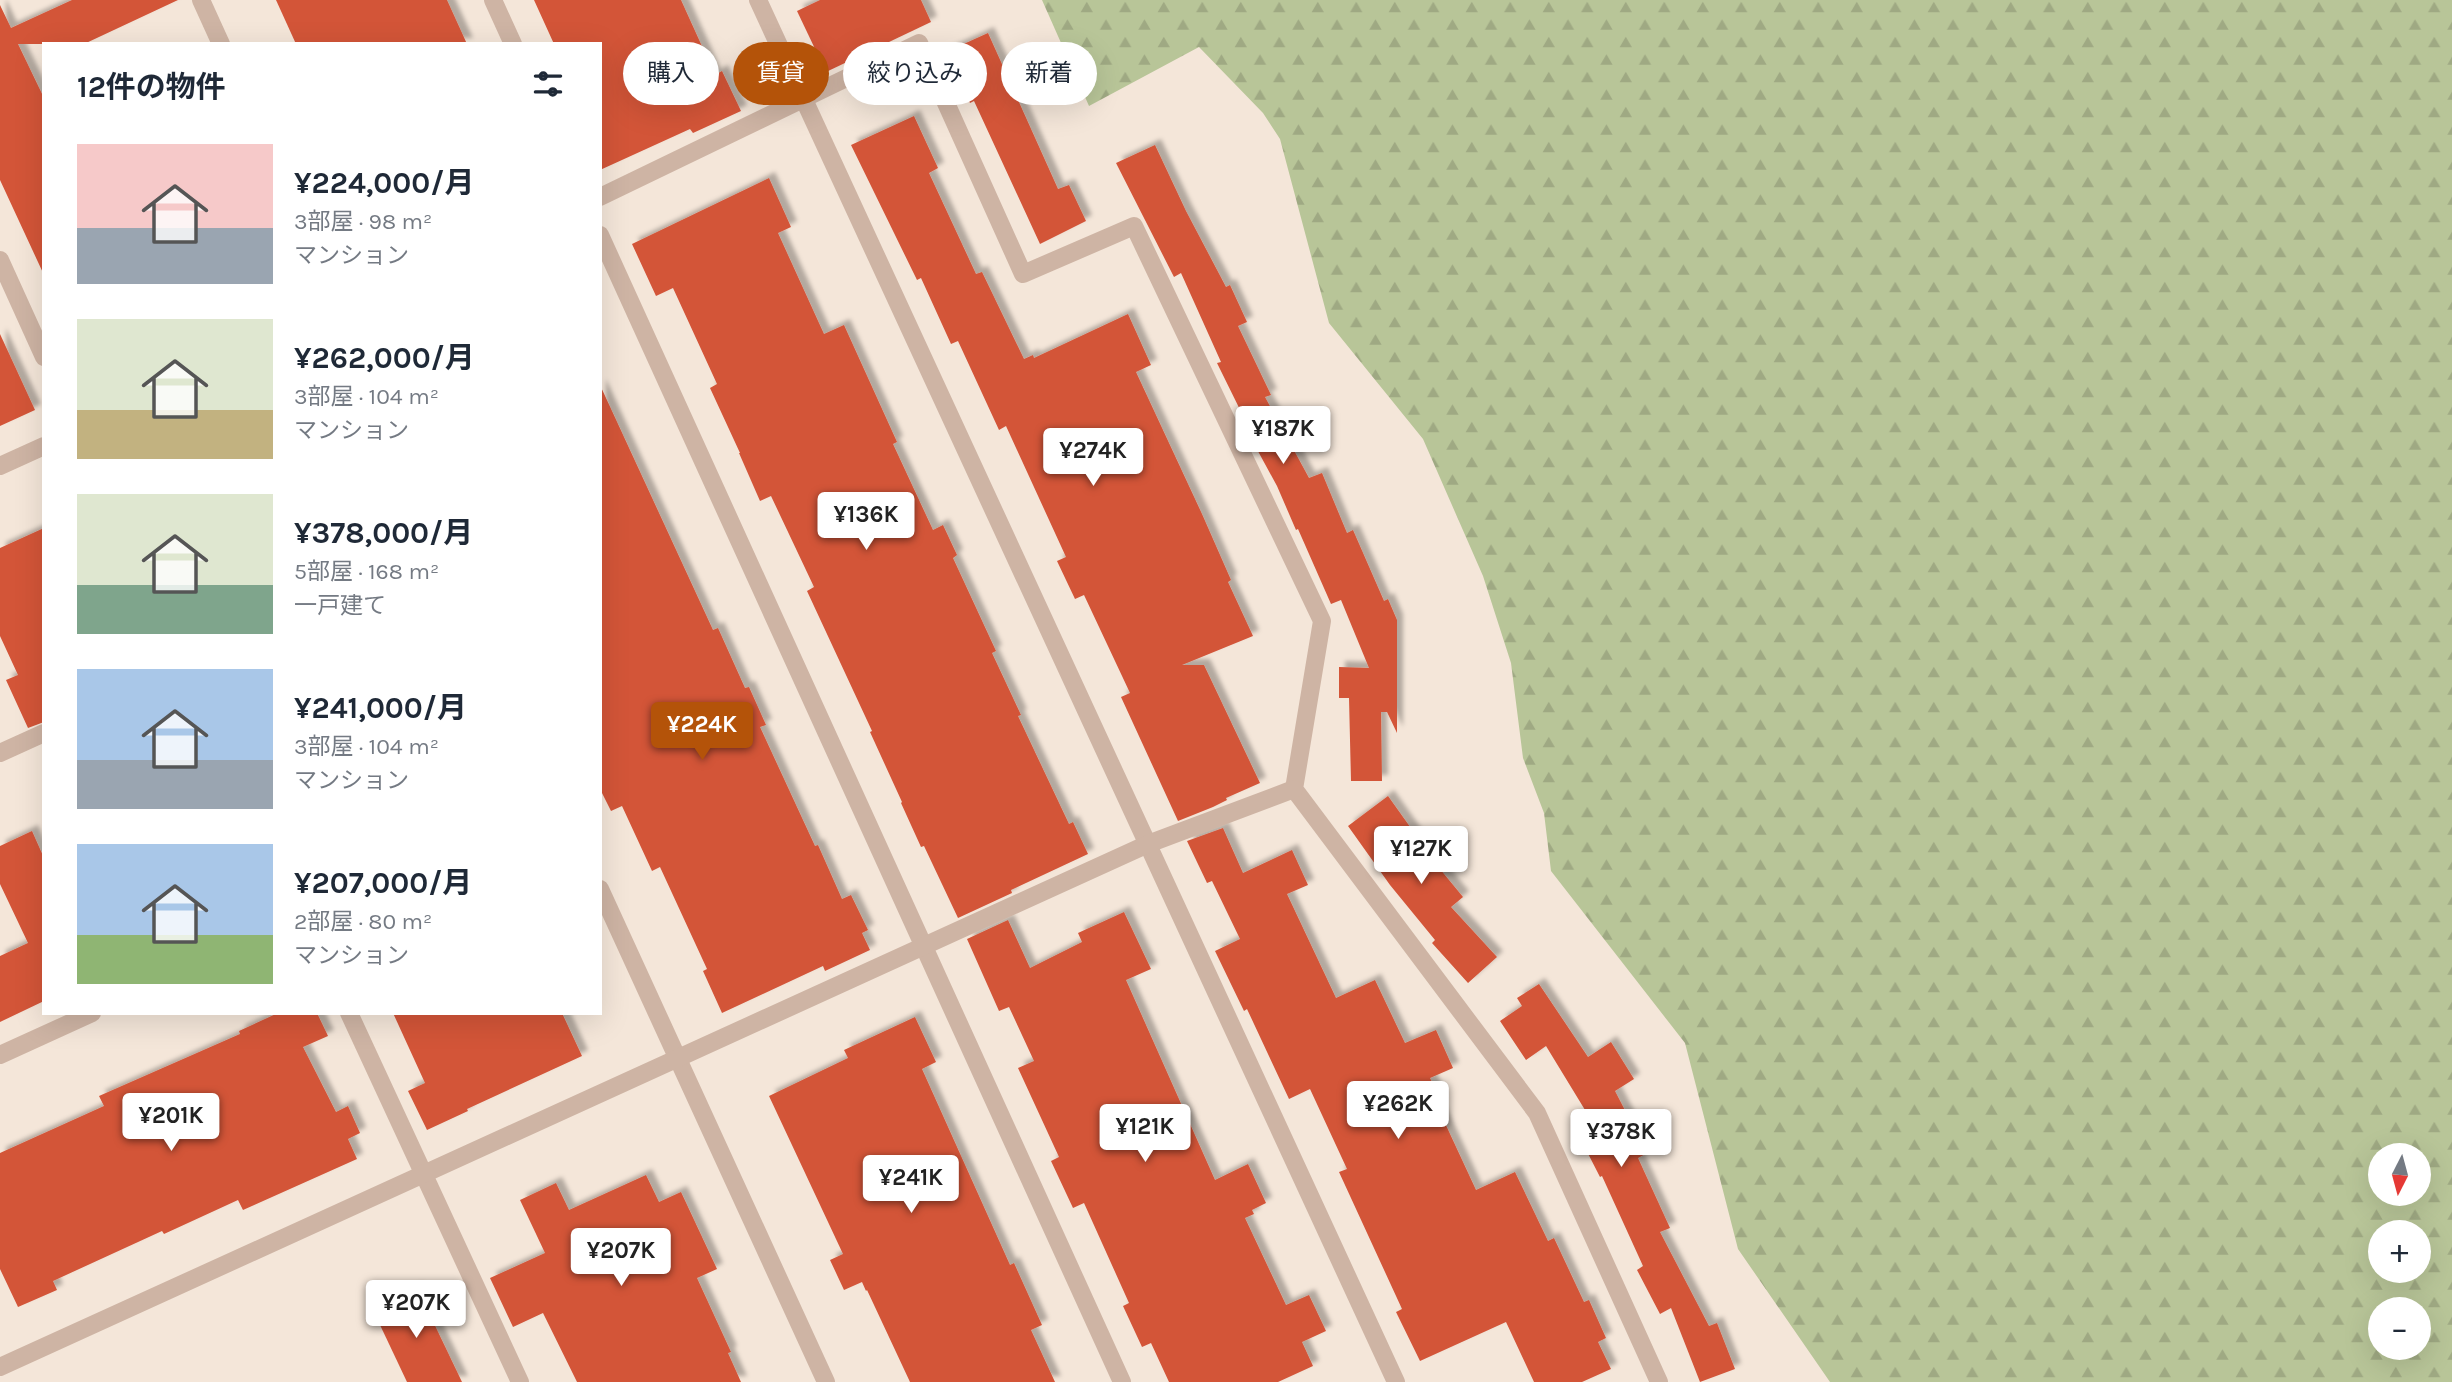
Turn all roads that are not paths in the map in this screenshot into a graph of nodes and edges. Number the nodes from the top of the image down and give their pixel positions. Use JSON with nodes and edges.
{"nodes":[{"id":1,"x":201,"y":0,"type":"edge"},
{"id":2,"x":493,"y":0,"type":"edge"},
{"id":3,"x":758,"y":0,"type":"edge"},
{"id":4,"x":220,"y":42,"type":"edge"},
{"id":5,"x":512,"y":42,"type":"edge"},
{"id":6,"x":777,"y":42,"type":"edge"},
{"id":7,"x":829,"y":86,"type":"edge"},
{"id":8,"x":791,"y":105,"type":"edge"},
{"id":9,"x":806,"y":105,"type":"edge"},
{"id":10,"x":602,"y":196,"type":"edge"},
{"id":11,"x":602,"y":239,"type":"edge"},
{"id":12,"x":0,"y":260,"type":"edge"},
{"id":13,"x":42,"y":353,"type":"edge"},
{"id":14,"x":42,"y":447,"type":"edge"},
{"id":15,"x":0,"y":466,"type":"edge"},
{"id":16,"x":42,"y":734,"type":"edge"},
{"id":17,"x":0,"y":754,"type":"edge"},
{"id":18,"x":1294,"y":789,"type":"junction"},
{"id":19,"x":1148,"y":844,"type":"junction"},
{"id":20,"x":602,"y":893,"type":"edge"},
{"id":21,"x":924,"y":947,"type":"junction"},
{"id":22,"x":88,"y":1015,"type":"edge"},
{"id":23,"x":350,"y":1015,"type":"edge"},
{"id":24,"x":0,"y":1055,"type":"edge"},
{"id":25,"x":677,"y":1059,"type":"junction"},
{"id":26,"x":424,"y":1174,"type":"junction"},
{"id":27,"x":0,"y":1367,"type":"edge"},
{"id":28,"x":520,"y":1382,"type":"edge"},
{"id":29,"x":826,"y":1382,"type":"edge"},
{"id":30,"x":1122,"y":1382,"type":"edge"},
{"id":31,"x":1396,"y":1382,"type":"edge"},
{"id":32,"x":1659,"y":1382,"type":"edge"}],
"edges":[{"from":1,"to":4,"type":"street"},
{"from":2,"to":5,"type":"street"},
{"from":3,"to":6,"type":"street"},
{"from":7,"to":18,"type":"street"},
{"from":8,"to":10,"type":"street"},
{"from":9,"to":19,"type":"street"},
{"from":11,"to":21,"type":"street"},
{"from":12,"to":13,"type":"street"},
{"from":14,"to":15,"type":"street"},
{"from":16,"to":17,"type":"street"},
{"from":18,"to":19,"type":"street"},
{"from":18,"to":32,"type":"street"},
{"from":19,"to":21,"type":"street"},
{"from":19,"to":31,"type":"street"},
{"from":20,"to":25,"type":"street"},
{"from":21,"to":25,"type":"street"},
{"from":21,"to":30,"type":"street"},
{"from":22,"to":24,"type":"street"},
{"from":23,"to":26,"type":"street"},
{"from":25,"to":26,"type":"street"},
{"from":25,"to":29,"type":"street"},
{"from":26,"to":27,"type":"street"},
{"from":26,"to":28,"type":"street"}]}
